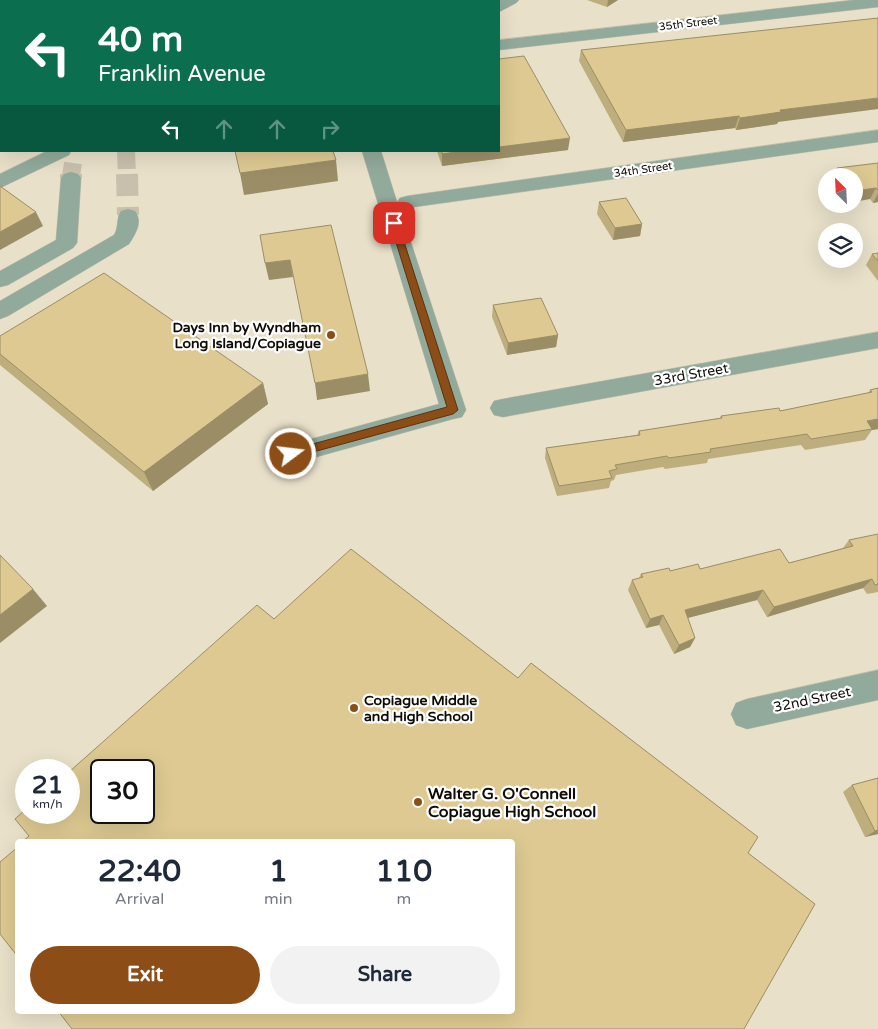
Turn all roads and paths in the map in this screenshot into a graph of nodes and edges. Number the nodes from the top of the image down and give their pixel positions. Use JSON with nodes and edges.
{"nodes":[{"id":1,"x":511,"y":0,"type":"edge"},
{"id":2,"x":878,"y":2,"type":"edge"},
{"id":3,"x":500,"y":6,"type":"edge"},
{"id":4,"x":500,"y":45,"type":"edge"},
{"id":5,"x":878,"y":136,"type":"edge"},
{"id":6,"x":12,"y":152,"type":"edge"},
{"id":7,"x":371,"y":152,"type":"edge"},
{"id":8,"x":70,"y":161,"type":"edge"},
{"id":9,"x":34,"y":166,"type":"junction"},
{"id":10,"x":0,"y":182,"type":"edge"},
{"id":11,"x":407,"y":202,"type":"dead end"},
{"id":12,"x":128,"y":215,"type":"tunnel mouth"},
{"id":13,"x":0,"y":280,"type":"edge"},
{"id":14,"x":0,"y":311,"type":"edge"},
{"id":15,"x":878,"y":340,"type":"edge"},
{"id":16,"x":503,"y":408,"type":"dead end"},
{"id":17,"x":291,"y":454,"type":"dead end"},
{"id":18,"x":878,"y":685,"type":"edge"},
{"id":19,"x":746,"y":714,"type":"dead end"}],
"edges":[{"from":1,"to":3,"type":"street"},
{"from":2,"to":4,"type":"street","name":"35th Street"},
{"from":5,"to":11,"type":"street","name":"34th Street"},
{"from":6,"to":9,"type":"street"},
{"from":7,"to":17,"type":"street"},
{"from":8,"to":9,"type":"street"},
{"from":8,"to":13,"type":"street"},
{"from":9,"to":10,"type":"street"},
{"from":12,"to":14,"type":"street"},
{"from":15,"to":16,"type":"street","name":"33rd Street"},
{"from":18,"to":19,"type":"street","name":"32nd Street"}]}
